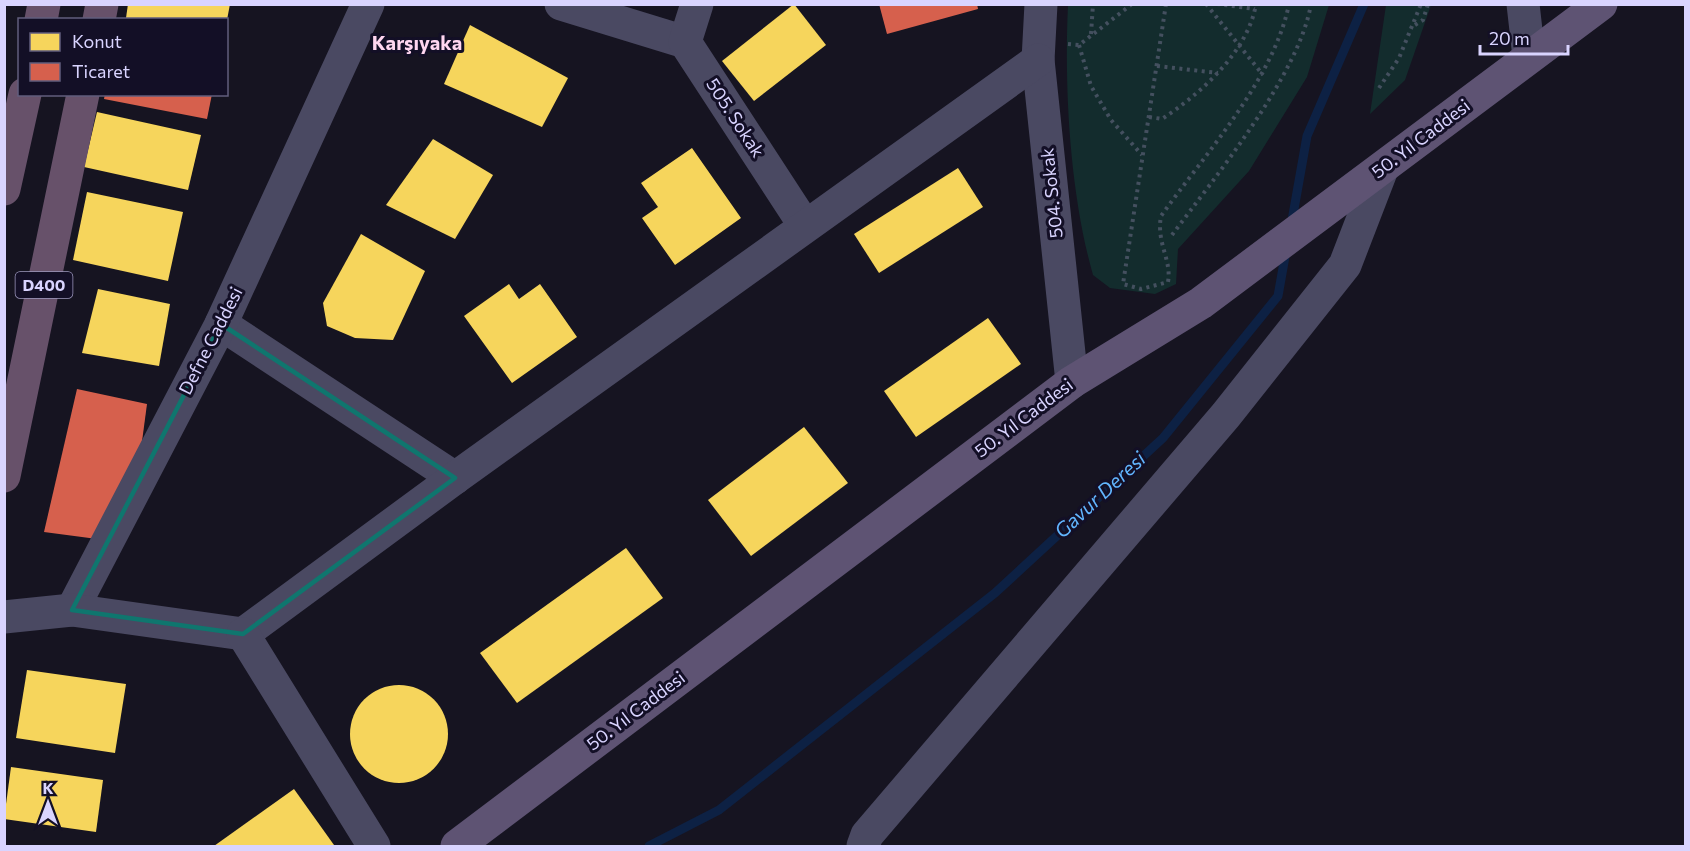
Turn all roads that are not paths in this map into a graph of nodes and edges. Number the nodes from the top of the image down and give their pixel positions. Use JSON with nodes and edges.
{"nodes":[{"id":1,"x":368,"y":4,"type":"edge"},
{"id":2,"x":561,"y":4,"type":"edge"},
{"id":3,"x":697,"y":4,"type":"edge"},
{"id":4,"x":1041,"y":4,"type":"edge"},
{"id":5,"x":1523,"y":4,"type":"edge"},
{"id":6,"x":1601,"y":4,"type":"edge"},
{"id":7,"x":685,"y":42,"type":"junction"},
{"id":8,"x":1039,"y":52,"type":"junction"},
{"id":9,"x":1528,"y":57,"type":"junction"},
{"id":10,"x":24,"y":96,"type":"edge"},
{"id":11,"x":84,"y":96,"type":"edge"},
{"id":12,"x":9,"y":145,"type":"edge"},
{"id":13,"x":1382,"y":169,"type":"junction"},
{"id":14,"x":4,"y":189,"type":"edge"},
{"id":15,"x":805,"y":226,"type":"junction"},
{"id":16,"x":221,"y":324,"type":"junction"},
{"id":17,"x":1072,"y":382,"type":"junction"},
{"id":18,"x":4,"y":476,"type":"edge"},
{"id":19,"x":455,"y":478,"type":"junction"},
{"id":20,"x":72,"y":610,"type":"junction"},
{"id":21,"x":4,"y":617,"type":"edge"},
{"id":22,"x":243,"y":634,"type":"junction"},
{"id":23,"x":374,"y":846,"type":"edge"},
{"id":24,"x":457,"y":846,"type":"edge"},
{"id":25,"x":862,"y":846,"type":"edge"}],
"edges":[{"from":1,"to":16,"type":"street","name":"Defne Caddesi"},
{"from":2,"to":7,"type":"street"},
{"from":3,"to":7,"type":"street"},
{"from":4,"to":8,"type":"street","name":"504. Sokak"},
{"from":5,"to":9,"type":"street"},
{"from":6,"to":9,"type":"main road","name":"50. Yıl Caddesi"},
{"from":7,"to":15,"type":"street","name":"505. Sokak"},
{"from":8,"to":15,"type":"street"},
{"from":8,"to":17,"type":"street","name":"504. Sokak"},
{"from":9,"to":13,"type":"main road","name":"50. Yıl Caddesi"},
{"from":10,"to":12,"type":"highway"},
{"from":11,"to":18,"type":"highway","number":"D400"},
{"from":12,"to":14,"type":"highway"},
{"from":13,"to":17,"type":"main road","name":"50. Yıl Caddesi"},
{"from":13,"to":25,"type":"street"},
{"from":15,"to":19,"type":"street"},
{"from":16,"to":19,"type":"street"},
{"from":16,"to":20,"type":"street","name":"Defne Caddesi"},
{"from":17,"to":24,"type":"main road","name":"50. Yıl Caddesi"},
{"from":19,"to":22,"type":"street"},
{"from":20,"to":21,"type":"street"},
{"from":20,"to":22,"type":"street"},
{"from":22,"to":23,"type":"street"}]}
